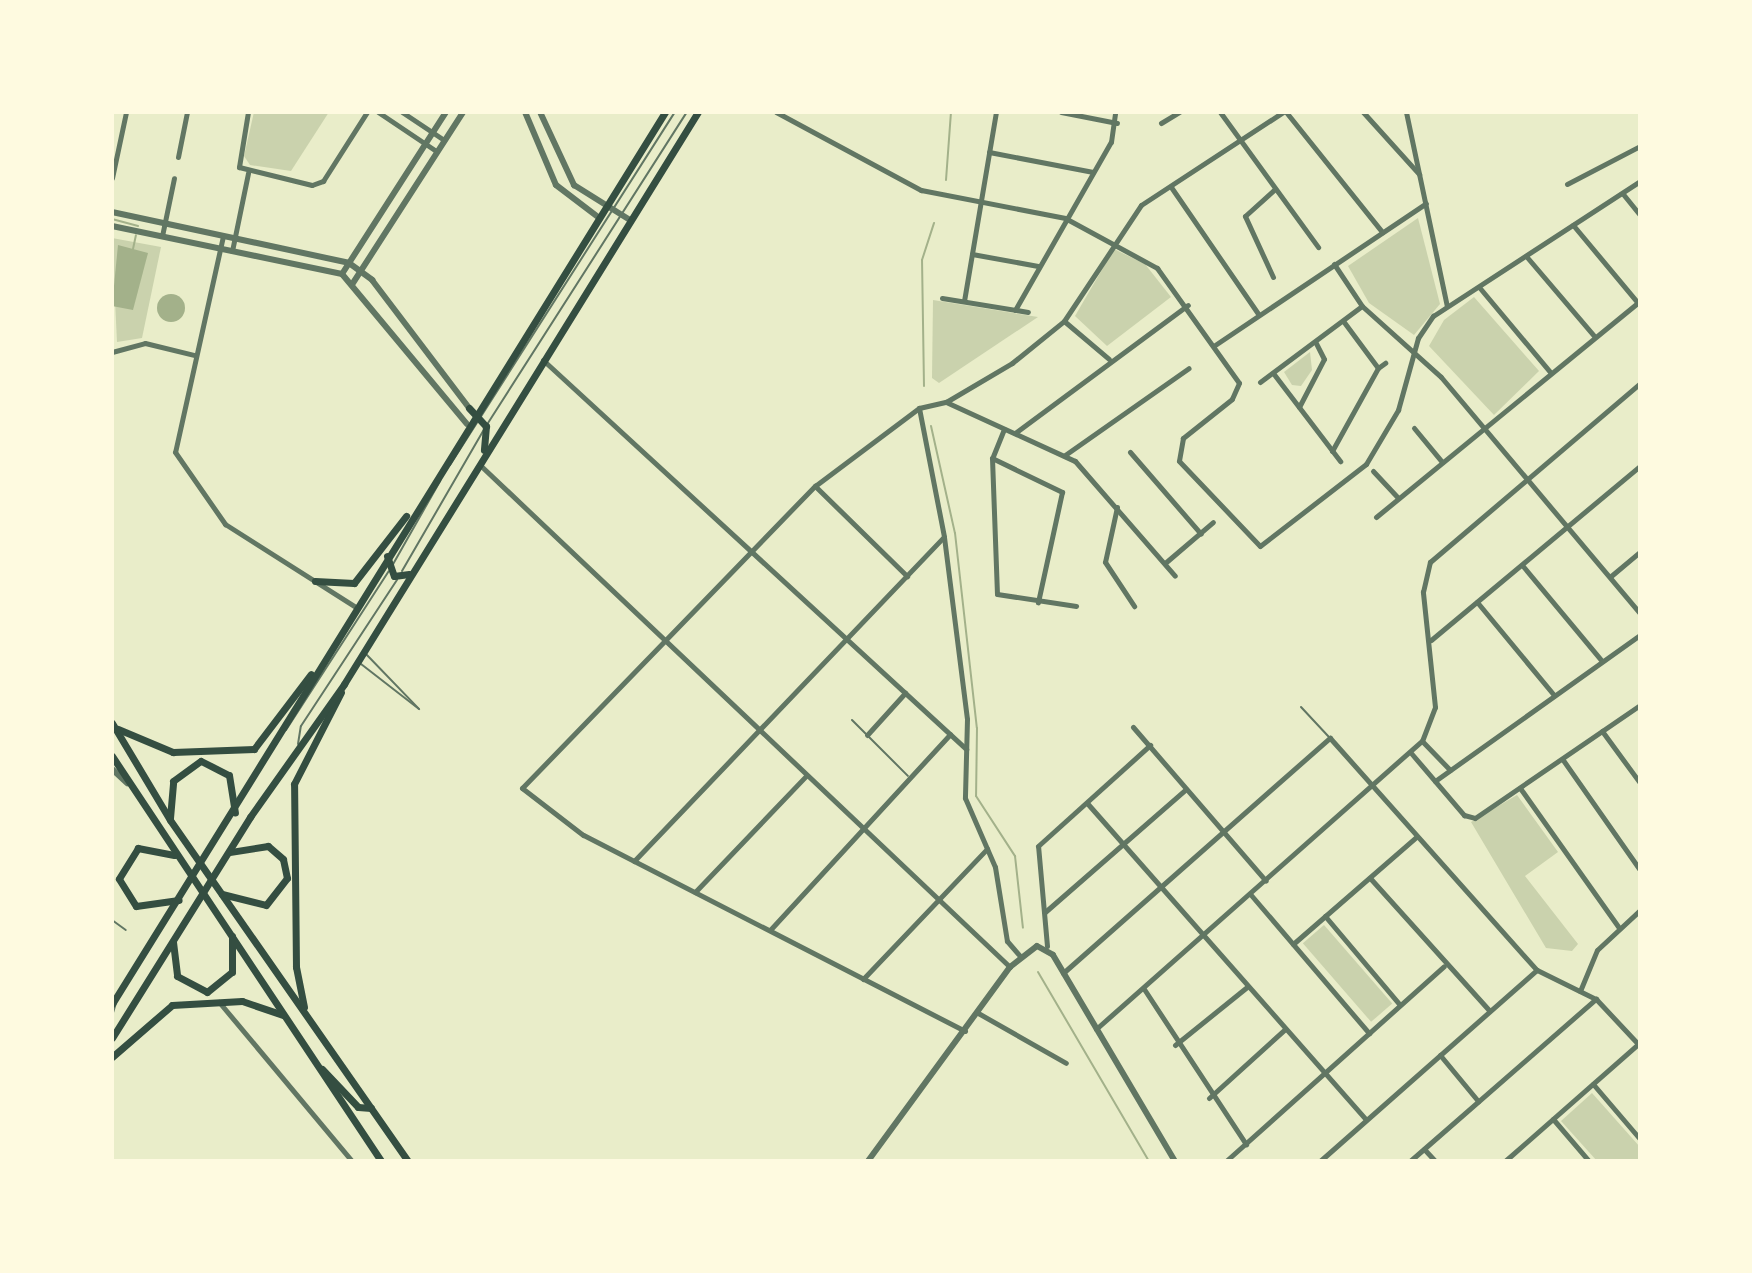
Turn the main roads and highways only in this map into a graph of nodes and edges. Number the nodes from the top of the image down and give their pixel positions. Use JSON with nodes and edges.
{"nodes":[{"id":1,"x":665,"y":112,"type":"edge"},
{"id":2,"x":698,"y":112,"type":"edge"},
{"id":3,"x":474,"y":414,"type":"junction"},
{"id":4,"x":483,"y":456,"type":"junction"},
{"id":5,"x":418,"y":503,"type":"junction"},
{"id":6,"x":387,"y":555,"type":"junction"},
{"id":7,"x":409,"y":574,"type":"junction"},
{"id":8,"x":315,"y":581,"type":"road end"},
{"id":9,"x":322,"y":660,"type":"junction"},
{"id":10,"x":344,"y":684,"type":"junction"},
{"id":11,"x":113,"y":725,"type":"edge"},
{"id":12,"x":112,"y":756,"type":"edge"},
{"id":13,"x":235,"y":814,"type":"junction"},
{"id":14,"x":170,"y":820,"type":"junction"},
{"id":15,"x":229,"y":852,"type":"junction"},
{"id":16,"x":178,"y":856,"type":"junction"},
{"id":17,"x":220,"y":893,"type":"junction"},
{"id":18,"x":181,"y":899,"type":"junction"},
{"id":19,"x":232,"y":935,"type":"junction"},
{"id":20,"x":173,"y":940,"type":"junction"},
{"id":21,"x":112,"y":1004,"type":"edge"},
{"id":22,"x":306,"y":1013,"type":"junction"},
{"id":23,"x":287,"y":1018,"type":"junction"},
{"id":24,"x":113,"y":1035,"type":"edge"},
{"id":25,"x":112,"y":1057,"type":"edge"},
{"id":26,"x":320,"y":1068,"type":"junction"},
{"id":27,"x":371,"y":1108,"type":"junction"},
{"id":28,"x":381,"y":1161,"type":"edge"},
{"id":29,"x":408,"y":1161,"type":"edge"}],
"edges":[{"from":1,"to":3,"type":"main road"},
{"from":2,"to":4,"type":"main road"},
{"from":3,"to":4,"type":"main road"},
{"from":3,"to":5,"type":"main road"},
{"from":4,"to":7,"type":"main road"},
{"from":5,"to":6,"type":"main road"},
{"from":5,"to":8,"type":"main road"},
{"from":6,"to":7,"type":"main road"},
{"from":6,"to":9,"type":"main road"},
{"from":7,"to":10,"type":"main road"},
{"from":9,"to":11,"type":"main road"},
{"from":9,"to":13,"type":"main road"},
{"from":10,"to":15,"type":"main road"},
{"from":10,"to":22,"type":"main road"},
{"from":11,"to":14,"type":"main road"},
{"from":12,"to":16,"type":"main road"},
{"from":13,"to":14,"type":"main road"},
{"from":13,"to":18,"type":"main road"},
{"from":14,"to":17,"type":"main road"},
{"from":15,"to":17,"type":"main road"},
{"from":15,"to":20,"type":"main road"},
{"from":16,"to":18,"type":"main road"},
{"from":16,"to":19,"type":"main road"},
{"from":17,"to":22,"type":"main road"},
{"from":18,"to":21,"type":"main road"},
{"from":19,"to":20,"type":"main road"},
{"from":19,"to":23,"type":"main road"},
{"from":20,"to":24,"type":"main road"},
{"from":22,"to":27,"type":"main road"},
{"from":23,"to":25,"type":"main road"},
{"from":23,"to":26,"type":"main road"},
{"from":26,"to":27,"type":"main road"},
{"from":26,"to":28,"type":"main road"},
{"from":27,"to":29,"type":"main road"}]}
